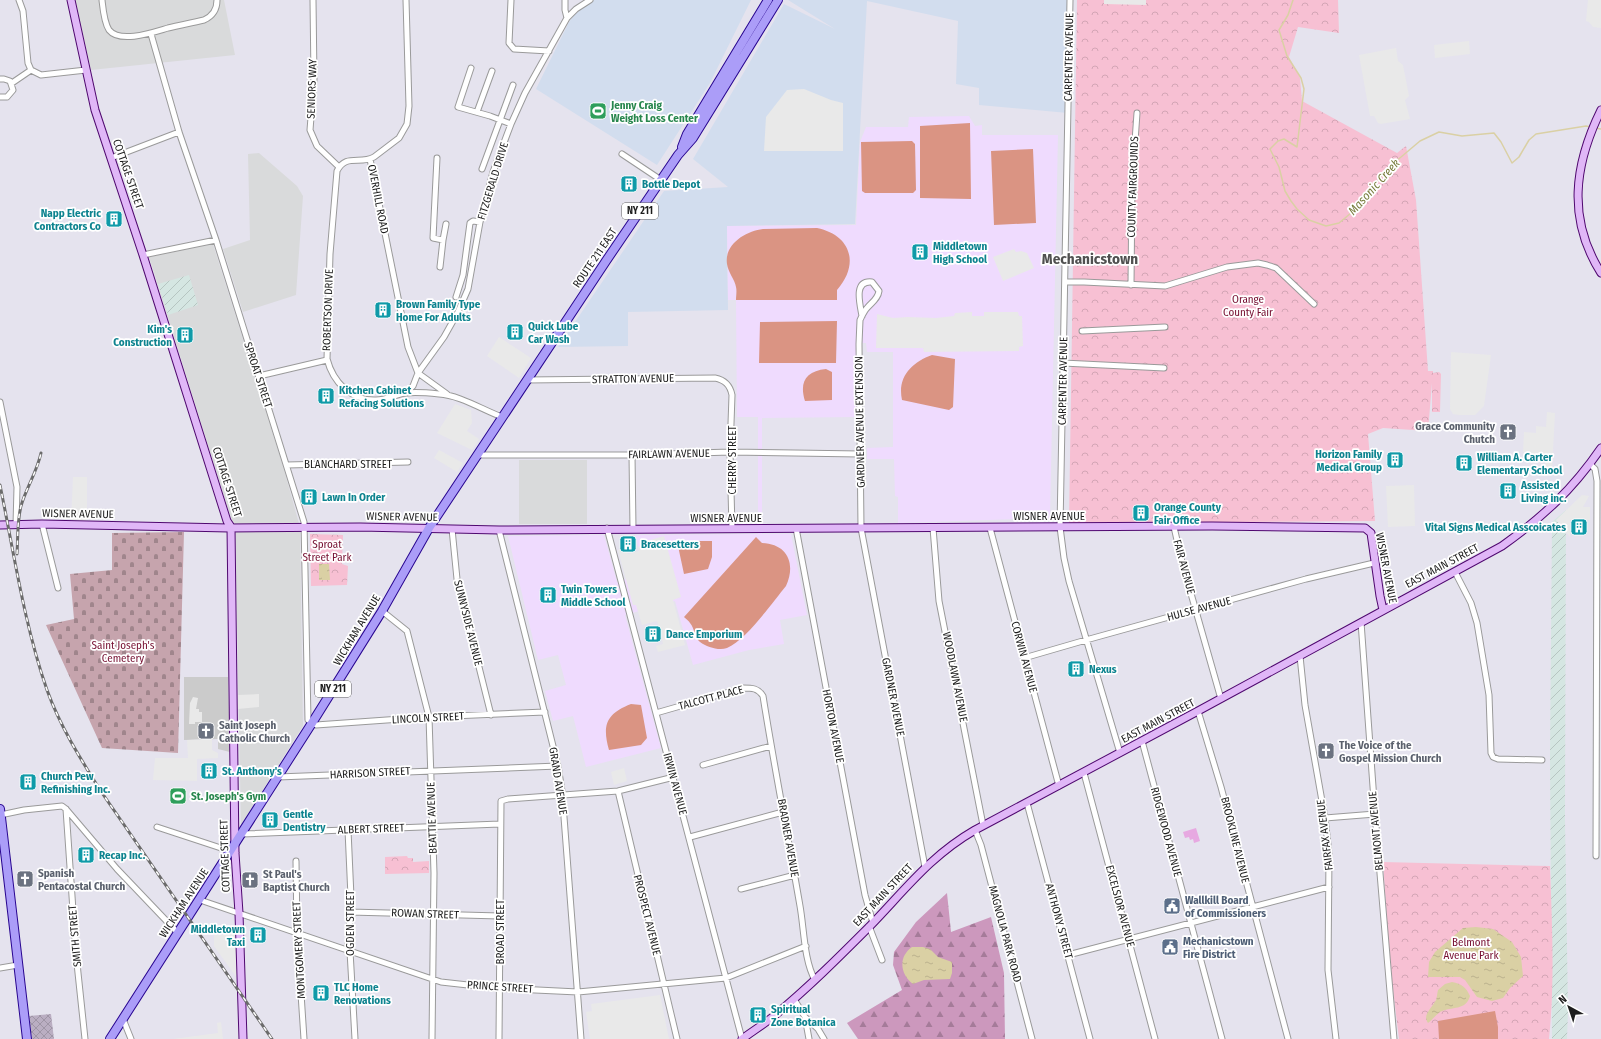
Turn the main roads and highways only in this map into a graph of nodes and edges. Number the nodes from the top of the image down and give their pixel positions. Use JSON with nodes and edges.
{"nodes":[{"id":1,"x":768,"y":0,"type":"edge"},
{"id":2,"x":778,"y":0,"type":"edge"},
{"id":3,"x":678,"y":155,"type":"junction"},
{"id":4,"x":528,"y":377,"type":"joint"},
{"id":5,"x":0,"y":813,"type":"edge"},
{"id":6,"x":27,"y":1039,"type":"edge"},
{"id":7,"x":110,"y":1039,"type":"edge"}],
"edges":[{"from":1,"to":3,"type":"main road","name":"ROUTE 211 EAST","number":"NY 211"},
{"from":2,"to":3,"type":"main road","name":"ROUTE 211 EAST","number":"NY 211"},
{"from":3,"to":4,"type":"main road","name":"ROUTE 211 EAST","number":"NY 211"},
{"from":4,"to":7,"type":"main road","name":"WICKHAM AVENUE","number":"NY 211"},
{"from":5,"to":6,"type":"main road"}]}
